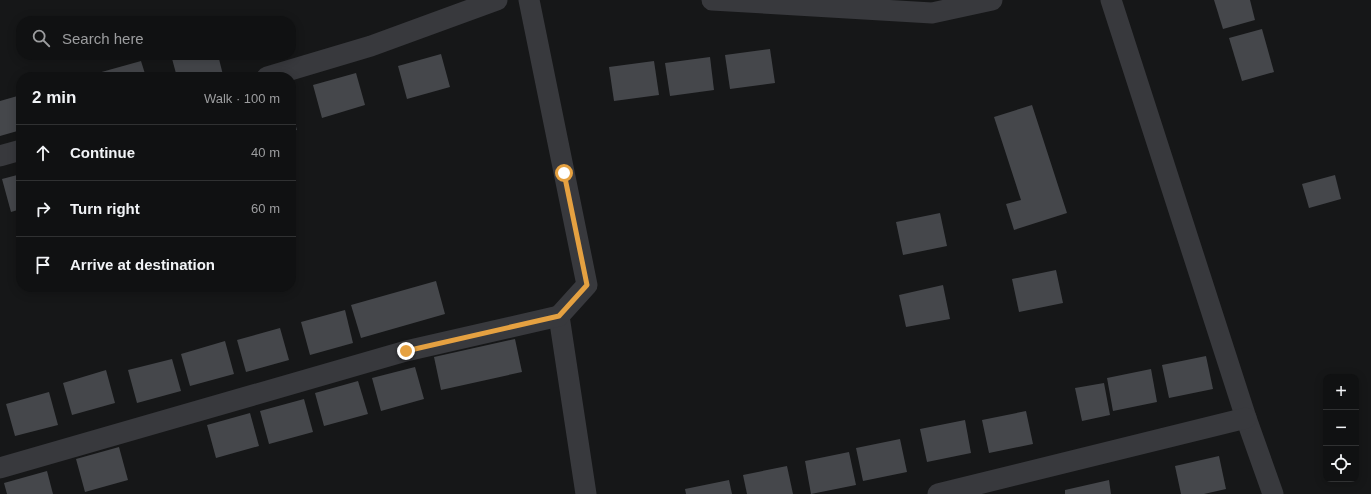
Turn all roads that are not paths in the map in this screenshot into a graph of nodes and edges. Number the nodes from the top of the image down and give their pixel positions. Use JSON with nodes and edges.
{"nodes":[{"id":1,"x":497,"y":0,"type":"edge"},
{"id":2,"x":529,"y":0,"type":"edge"},
{"id":3,"x":712,"y":0,"type":"edge"},
{"id":4,"x":992,"y":0,"type":"edge"},
{"id":5,"x":1111,"y":0,"type":"edge"},
{"id":6,"x":283,"y":72,"type":"edge"},
{"id":7,"x":16,"y":151,"type":"edge"},
{"id":8,"x":0,"y":156,"type":"edge"},
{"id":9,"x":559,"y":316,"type":"junction"},
{"id":10,"x":1246,"y":418,"type":"junction"},
{"id":11,"x":0,"y":468,"type":"edge"},
{"id":12,"x":586,"y":494,"type":"edge"},
{"id":13,"x":938,"y":494,"type":"edge"},
{"id":14,"x":1273,"y":494,"type":"edge"}],
"edges":[{"from":1,"to":6,"type":"street"},
{"from":2,"to":9,"type":"street"},
{"from":3,"to":4,"type":"street"},
{"from":5,"to":10,"type":"street"},
{"from":7,"to":8,"type":"street"},
{"from":9,"to":11,"type":"street"},
{"from":9,"to":12,"type":"street"},
{"from":10,"to":13,"type":"street"},
{"from":10,"to":14,"type":"street"}]}
